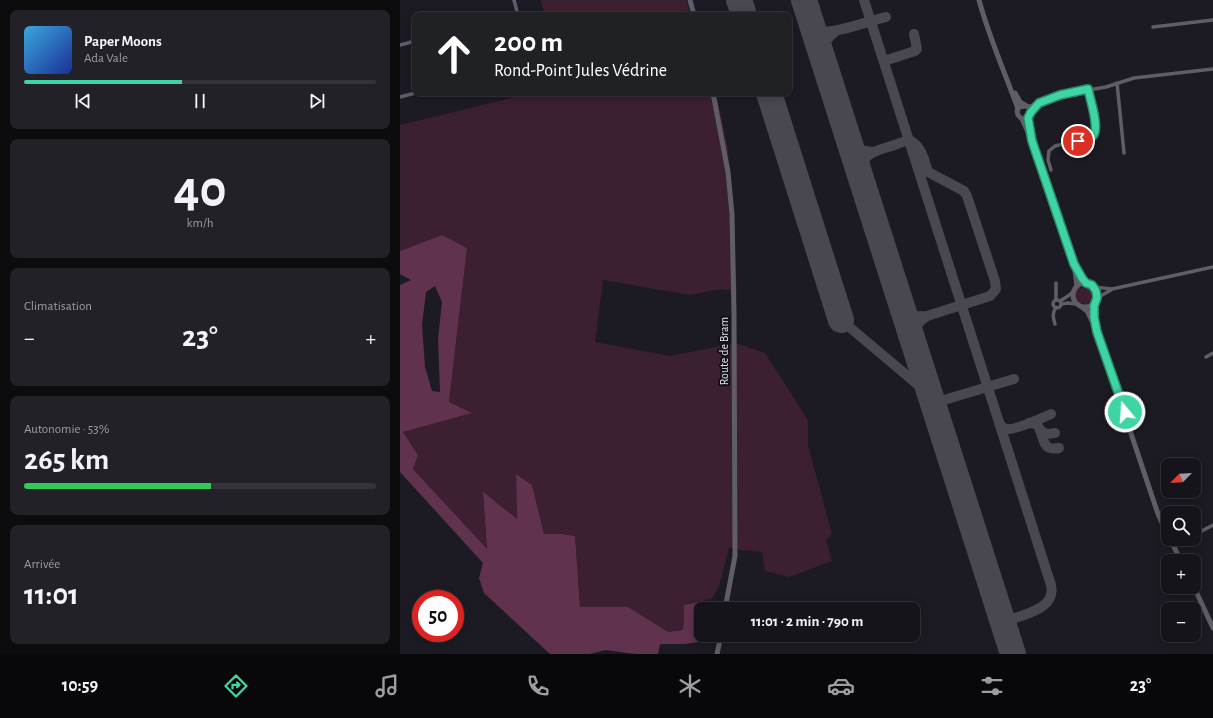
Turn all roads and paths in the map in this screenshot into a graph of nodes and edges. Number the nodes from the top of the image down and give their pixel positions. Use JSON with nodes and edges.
{"nodes":[{"id":1,"x":514,"y":0,"type":"edge"},
{"id":2,"x":690,"y":0,"type":"edge"},
{"id":3,"x":979,"y":0,"type":"edge"},
{"id":4,"x":517,"y":12,"type":"edge"},
{"id":5,"x":693,"y":12,"type":"edge"},
{"id":6,"x":1213,"y":20,"type":"edge"},
{"id":7,"x":1153,"y":27,"type":"dead end"},
{"id":8,"x":412,"y":42,"type":"edge"},
{"id":9,"x":400,"y":44,"type":"edge"},
{"id":10,"x":1213,"y":69,"type":"edge"},
{"id":11,"x":1117,"y":83,"type":"junction"},
{"id":12,"x":1009,"y":84,"type":"junction"},
{"id":13,"x":1088,"y":89,"type":"junction"},
{"id":14,"x":412,"y":94,"type":"edge"},
{"id":15,"x":714,"y":96,"type":"edge"},
{"id":16,"x":400,"y":97,"type":"edge"},
{"id":17,"x":1039,"y":103,"type":"junction"},
{"id":18,"x":1027,"y":106,"type":"junction"},
{"id":19,"x":1018,"y":109,"type":"junction"},
{"id":20,"x":1031,"y":112,"type":"junction"},
{"id":21,"x":1028,"y":118,"type":"junction"},
{"id":22,"x":1022,"y":119,"type":"junction"},
{"id":23,"x":1032,"y":141,"type":"junction"},
{"id":24,"x":1124,"y":153,"type":"dead end"},
{"id":25,"x":1051,"y":170,"type":"dead end"},
{"id":26,"x":1074,"y":264,"type":"junction"},
{"id":27,"x":1213,"y":267,"type":"edge"},
{"id":28,"x":1056,"y":283,"type":"dead end"},
{"id":29,"x":1086,"y":283,"type":"junction"},
{"id":30,"x":1077,"y":286,"type":"junction"},
{"id":31,"x":1094,"y":288,"type":"junction"},
{"id":32,"x":1112,"y":289,"type":"junction"},
{"id":33,"x":1074,"y":291,"type":"junction"},
{"id":34,"x":1096,"y":301,"type":"junction"},
{"id":35,"x":1059,"y":302,"type":"junction"},
{"id":36,"x":1076,"y":304,"type":"junction"},
{"id":37,"x":1056,"y":307,"type":"junction"},
{"id":38,"x":1083,"y":308,"type":"junction"},
{"id":39,"x":1055,"y":324,"type":"dead end"},
{"id":40,"x":1097,"y":332,"type":"junction"},
{"id":41,"x":1213,"y":353,"type":"edge"},
{"id":42,"x":1206,"y":357,"type":"dead end"},
{"id":43,"x":1161,"y":521,"type":"edge"},
{"id":44,"x":1213,"y":524,"type":"edge"},
{"id":45,"x":1201,"y":531,"type":"edge"},
{"id":46,"x":1197,"y":594,"type":"edge"},
{"id":47,"x":726,"y":602,"type":"edge"},
{"id":48,"x":1213,"y":628,"type":"edge"},
{"id":49,"x":720,"y":642,"type":"edge"},
{"id":50,"x":717,"y":654,"type":"edge"}],
"edges":[{"from":1,"to":4,"type":"street"},
{"from":2,"to":5,"type":"main road"},
{"from":3,"to":12,"type":"main road"},
{"from":6,"to":7,"type":"street"},
{"from":8,"to":9,"type":"street"},
{"from":10,"to":11,"type":"street"},
{"from":11,"to":13,"type":"street"},
{"from":11,"to":24,"type":"street"},
{"from":12,"to":18,"type":"main road"},
{"from":12,"to":19,"type":"main road"},
{"from":13,"to":17,"type":"street"},
{"from":13,"to":25,"type":"street"},
{"from":14,"to":16,"type":"street"},
{"from":15,"to":47,"type":"main road","name":"Route de Bram"},
{"from":17,"to":18,"type":"street"},
{"from":17,"to":20,"type":"street"},
{"from":18,"to":19,"type":"main road"},
{"from":18,"to":20,"type":"main road"},
{"from":19,"to":22,"type":"main road"},
{"from":20,"to":21,"type":"main road"},
{"from":21,"to":22,"type":"main road"},
{"from":21,"to":23,"type":"main road"},
{"from":22,"to":23,"type":"main road"},
{"from":23,"to":26,"type":"main road"},
{"from":26,"to":29,"type":"main road"},
{"from":26,"to":30,"type":"main road"},
{"from":27,"to":32,"type":"street"},
{"from":28,"to":35,"type":"street"},
{"from":29,"to":30,"type":"main road"},
{"from":29,"to":31,"type":"main road"},
{"from":30,"to":33,"type":"main road"},
{"from":31,"to":32,"type":"street"},
{"from":31,"to":34,"type":"main road"},
{"from":32,"to":34,"type":"street"},
{"from":33,"to":35,"type":"street"},
{"from":33,"to":36,"type":"main road"},
{"from":34,"to":38,"type":"main road"},
{"from":34,"to":40,"type":"main road"},
{"from":35,"to":36,"type":"street"},
{"from":35,"to":37,"type":"street"},
{"from":35,"to":37,"type":"street"},
{"from":36,"to":38,"type":"main road"},
{"from":37,"to":39,"type":"street"},
{"from":38,"to":40,"type":"main road"},
{"from":40,"to":43,"type":"main road"},
{"from":41,"to":42,"type":"street"},
{"from":44,"to":45,"type":"street"},
{"from":46,"to":48,"type":"main road"},
{"from":49,"to":50,"type":"main road"}]}
